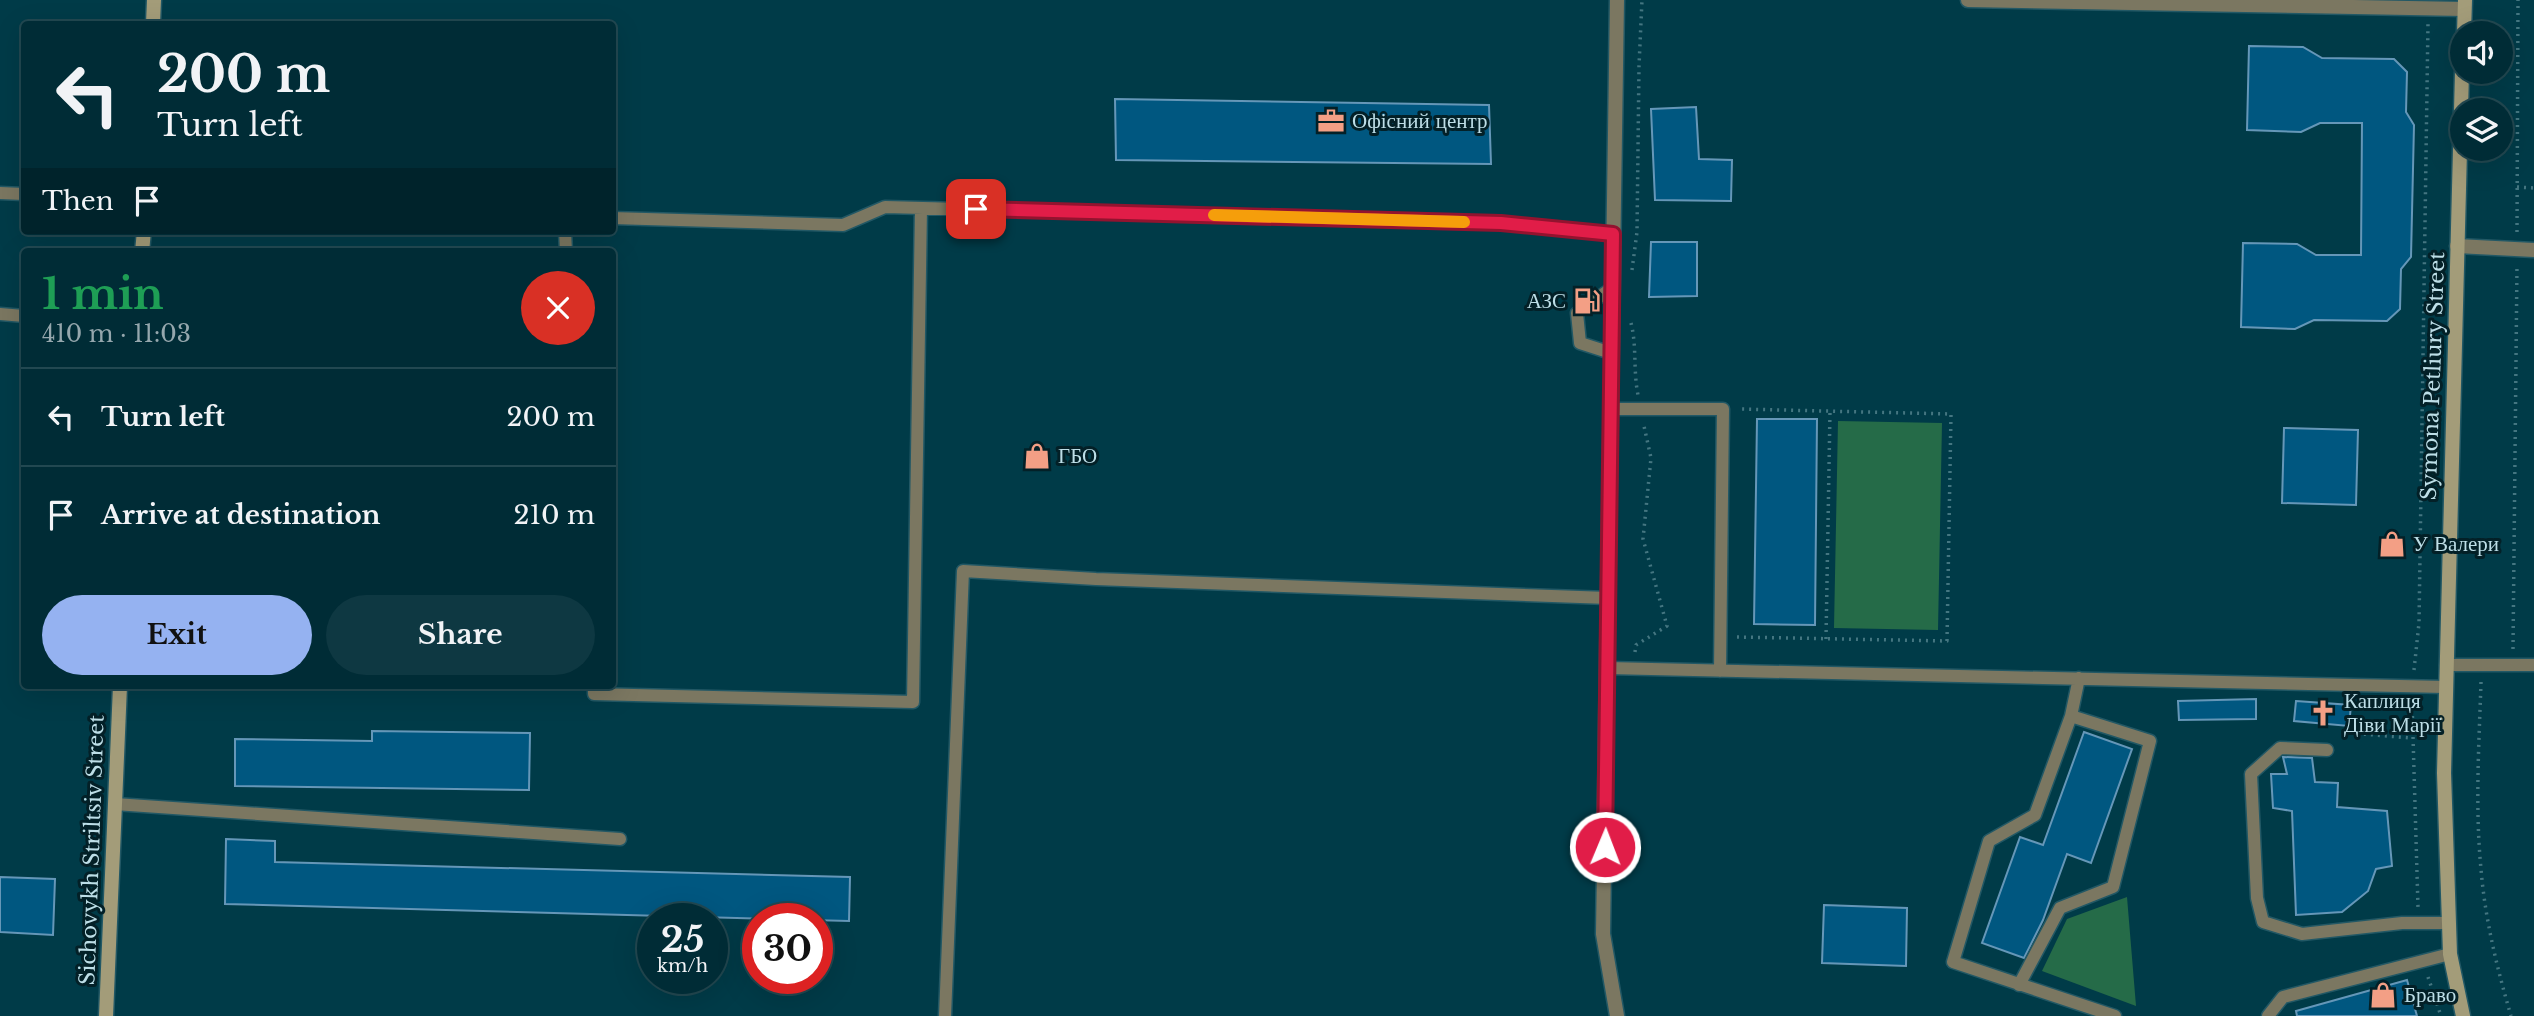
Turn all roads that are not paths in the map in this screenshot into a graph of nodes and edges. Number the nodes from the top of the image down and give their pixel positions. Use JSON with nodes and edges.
{"nodes":[{"id":1,"x":154,"y":0,"type":"edge"},
{"id":2,"x":1617,"y":0,"type":"edge"},
{"id":3,"x":1968,"y":0,"type":"edge"},
{"id":4,"x":2465,"y":5,"type":"edge"},
{"id":5,"x":153,"y":21,"type":"edge"},
{"id":6,"x":2462,"y":84,"type":"edge"},
{"id":7,"x":0,"y":193,"type":"edge"},
{"id":8,"x":21,"y":194,"type":"edge"},
{"id":9,"x":921,"y":208,"type":"junction"},
{"id":10,"x":616,"y":218,"type":"edge"},
{"id":11,"x":1613,"y":234,"type":"junction"},
{"id":12,"x":2457,"y":246,"type":"junction"},
{"id":13,"x":2534,"y":250,"type":"edge"},
{"id":14,"x":1612,"y":288,"type":"junction"},
{"id":15,"x":0,"y":314,"type":"edge"},
{"id":16,"x":21,"y":316,"type":"edge"},
{"id":17,"x":1611,"y":353,"type":"junction"},
{"id":18,"x":1610,"y":409,"type":"junction"},
{"id":19,"x":1608,"y":598,"type":"junction"},
{"id":20,"x":2446,"y":665,"type":"junction"},
{"id":21,"x":2534,"y":666,"type":"edge"},
{"id":22,"x":1608,"y":668,"type":"junction"},
{"id":23,"x":1720,"y":671,"type":"junction"},
{"id":24,"x":2079,"y":678,"type":"junction"},
{"id":25,"x":2445,"y":687,"type":"junction"},
{"id":26,"x":120,"y":689,"type":"edge"},
{"id":27,"x":594,"y":689,"type":"edge"},
{"id":28,"x":2071,"y":716,"type":"junction"},
{"id":29,"x":2327,"y":750,"type":"dead end"},
{"id":30,"x":115,"y":804,"type":"junction"},
{"id":31,"x":620,"y":839,"type":"dead end"},
{"id":32,"x":2449,"y":923,"type":"junction"},
{"id":33,"x":2450,"y":954,"type":"junction"},
{"id":34,"x":2019,"y":985,"type":"junction"},
{"id":35,"x":106,"y":1016,"type":"edge"},
{"id":36,"x":945,"y":1016,"type":"edge"},
{"id":37,"x":1617,"y":1016,"type":"edge"},
{"id":38,"x":2115,"y":1016,"type":"edge"},
{"id":39,"x":2269,"y":1016,"type":"edge"},
{"id":40,"x":2463,"y":1016,"type":"edge"}],
"edges":[{"from":1,"to":5,"type":"main road"},
{"from":2,"to":11,"type":"street"},
{"from":3,"to":4,"type":"street"},
{"from":6,"to":12,"type":"main road","name":"Symona Petliury Street"},
{"from":7,"to":8,"type":"lane"},
{"from":9,"to":10,"type":"lane"},
{"from":9,"to":11,"type":"lane"},
{"from":9,"to":27,"type":"lane"},
{"from":11,"to":14,"type":"street"},
{"from":12,"to":13,"type":"street"},
{"from":12,"to":20,"type":"main road","name":"Symona Petliury Street"},
{"from":14,"to":17,"type":"street"},
{"from":14,"to":17,"type":"lane"},
{"from":15,"to":16,"type":"lane"},
{"from":17,"to":18,"type":"street"},
{"from":18,"to":19,"type":"street"},
{"from":18,"to":23,"type":"lane"},
{"from":19,"to":22,"type":"street"},
{"from":19,"to":36,"type":"lane"},
{"from":20,"to":21,"type":"lane"},
{"from":20,"to":25,"type":"main road","name":"Symona Petliury Street"},
{"from":22,"to":23,"type":"lane"},
{"from":22,"to":37,"type":"street"},
{"from":23,"to":24,"type":"lane"},
{"from":24,"to":25,"type":"lane"},
{"from":24,"to":28,"type":"lane"},
{"from":25,"to":32,"type":"main road","name":"Symona Petliury Street"},
{"from":26,"to":30,"type":"main road","name":"Sichovykh Striltsiv Street"},
{"from":28,"to":34,"type":"lane"},
{"from":28,"to":34,"type":"lane"},
{"from":29,"to":32,"type":"lane"},
{"from":30,"to":31,"type":"lane"},
{"from":30,"to":35,"type":"main road","name":"Sichovykh Striltsiv Street"},
{"from":32,"to":33,"type":"main road","name":"Symona Petliury Street"},
{"from":33,"to":39,"type":"lane"},
{"from":33,"to":40,"type":"main road","name":"Symona Petliury Street"},
{"from":34,"to":38,"type":"lane"}]}
